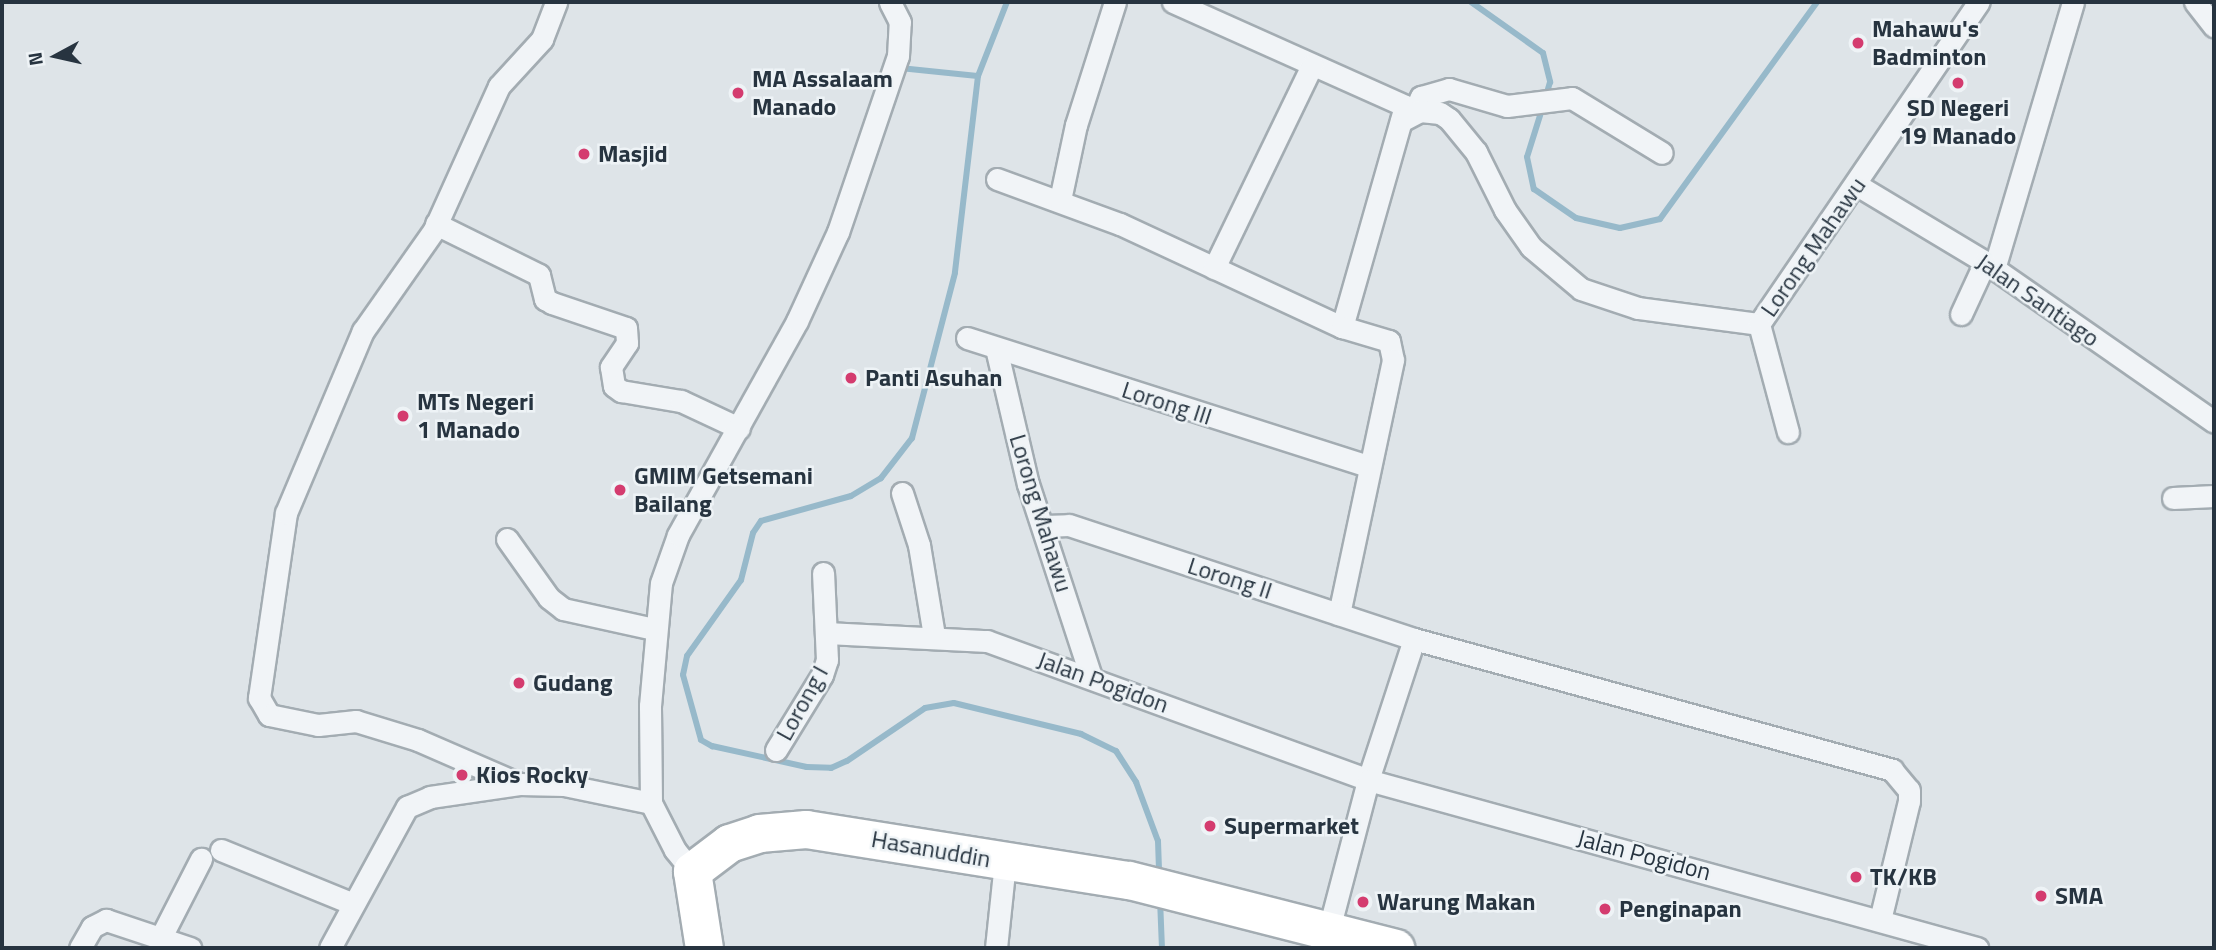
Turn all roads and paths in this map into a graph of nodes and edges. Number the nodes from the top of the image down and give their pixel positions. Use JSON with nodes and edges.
{"nodes":[{"id":1,"x":556,"y":2,"type":"edge"},
{"id":2,"x":890,"y":2,"type":"edge"},
{"id":3,"x":1115,"y":2,"type":"edge"},
{"id":4,"x":1174,"y":2,"type":"edge"},
{"id":5,"x":1979,"y":2,"type":"edge"},
{"id":6,"x":2073,"y":2,"type":"edge"},
{"id":7,"x":2195,"y":2,"type":"edge"},
{"id":8,"x":2214,"y":26,"type":"edge"},
{"id":9,"x":1311,"y":65,"type":"junction"},
{"id":10,"x":1407,"y":117,"type":"junction"},
{"id":11,"x":1662,"y":153,"type":"dead end"},
{"id":12,"x":997,"y":179,"type":"dead end"},
{"id":13,"x":1857,"y":185,"type":"junction"},
{"id":14,"x":1060,"y":200,"type":"junction"},
{"id":15,"x":436,"y":224,"type":"junction"},
{"id":16,"x":1990,"y":266,"type":"junction"},
{"id":17,"x":1214,"y":268,"type":"junction"},
{"id":18,"x":1961,"y":314,"type":"dead end"},
{"id":19,"x":1759,"y":324,"type":"junction"},
{"id":20,"x":1342,"y":327,"type":"junction"},
{"id":21,"x":967,"y":338,"type":"dead end"},
{"id":22,"x":996,"y":348,"type":"junction"},
{"id":23,"x":2214,"y":422,"type":"edge"},
{"id":24,"x":739,"y":428,"type":"junction"},
{"id":25,"x":1788,"y":432,"type":"dead end"},
{"id":26,"x":1367,"y":466,"type":"junction"},
{"id":27,"x":902,"y":493,"type":"dead end"},
{"id":28,"x":2214,"y":496,"type":"edge"},
{"id":29,"x":2173,"y":498,"type":"dead end"},
{"id":30,"x":1044,"y":526,"type":"junction"},
{"id":31,"x":507,"y":540,"type":"dead end"},
{"id":32,"x":824,"y":573,"type":"dead end"},
{"id":33,"x":1339,"y":614,"type":"junction"},
{"id":34,"x":654,"y":629,"type":"junction"},
{"id":35,"x":827,"y":633,"type":"junction"},
{"id":36,"x":934,"y":636,"type":"junction"},
{"id":37,"x":1414,"y":639,"type":"junction"},
{"id":38,"x":1090,"y":677,"type":"junction"},
{"id":39,"x":776,"y":750,"type":"dead end"},
{"id":40,"x":1368,"y":780,"type":"junction"},
{"id":41,"x":519,"y":784,"type":"junction"},
{"id":42,"x":651,"y":803,"type":"junction"},
{"id":43,"x":221,"y":850,"type":"dead end"},
{"id":44,"x":201,"y":859,"type":"dead end"},
{"id":45,"x":1005,"y":863,"type":"junction"},
{"id":46,"x":692,"y":871,"type":"junction"},
{"id":47,"x":353,"y":904,"type":"junction"},
{"id":48,"x":1880,"y":920,"type":"junction"},
{"id":49,"x":1329,"y":929,"type":"junction"},
{"id":50,"x":161,"y":937,"type":"junction"},
{"id":51,"x":80,"y":948,"type":"edge"},
{"id":52,"x":190,"y":948,"type":"edge"},
{"id":53,"x":330,"y":948,"type":"edge"},
{"id":54,"x":704,"y":948,"type":"edge"},
{"id":55,"x":996,"y":948,"type":"edge"},
{"id":56,"x":1395,"y":948,"type":"edge"},
{"id":57,"x":1978,"y":948,"type":"edge"}],
"edges":[{"from":1,"to":15,"type":"street"},
{"from":2,"to":24,"type":"street"},
{"from":3,"to":14,"type":"street"},
{"from":4,"to":9,"type":"street"},
{"from":5,"to":13,"type":"street","name":"Lorong Mahawu"},
{"from":6,"to":16,"type":"street"},
{"from":7,"to":8,"type":"street"},
{"from":9,"to":10,"type":"street"},
{"from":9,"to":17,"type":"street"},
{"from":10,"to":11,"type":"street"},
{"from":10,"to":19,"type":"street","name":"Lorong Mahawu"},
{"from":10,"to":20,"type":"street"},
{"from":12,"to":14,"type":"street"},
{"from":13,"to":16,"type":"street","name":"Jalan Santiago"},
{"from":13,"to":19,"type":"street","name":"Lorong Mahawu"},
{"from":14,"to":17,"type":"street"},
{"from":15,"to":24,"type":"street"},
{"from":15,"to":41,"type":"street"},
{"from":16,"to":18,"type":"street"},
{"from":16,"to":23,"type":"street","name":"Jalan Santiago"},
{"from":17,"to":20,"type":"street"},
{"from":19,"to":25,"type":"street"},
{"from":20,"to":26,"type":"street"},
{"from":21,"to":22,"type":"street","name":"Lorong III"},
{"from":22,"to":26,"type":"street","name":"Lorong III"},
{"from":22,"to":30,"type":"street","name":"Lorong Mahawu"},
{"from":24,"to":34,"type":"street"},
{"from":26,"to":33,"type":"street"},
{"from":27,"to":36,"type":"street"},
{"from":28,"to":29,"type":"street"},
{"from":30,"to":33,"type":"street","name":"Lorong II"},
{"from":30,"to":38,"type":"street","name":"Lorong Mahawu"},
{"from":31,"to":34,"type":"street"},
{"from":32,"to":35,"type":"street","name":"Lorong I"},
{"from":33,"to":37,"type":"street","name":"Lorong II"},
{"from":34,"to":42,"type":"street"},
{"from":35,"to":36,"type":"street","name":"Jalan Pogidon"},
{"from":35,"to":39,"type":"street","name":"Lorong I"},
{"from":36,"to":38,"type":"street","name":"Jalan Pogidon"},
{"from":37,"to":40,"type":"street"},
{"from":37,"to":48,"type":"street","name":"Lorong II"},
{"from":38,"to":40,"type":"street","name":"Jalan Pogidon"},
{"from":40,"to":48,"type":"street","name":"Jalan Pogidon"},
{"from":40,"to":49,"type":"street"},
{"from":41,"to":42,"type":"street"},
{"from":41,"to":47,"type":"street"},
{"from":42,"to":46,"type":"street"},
{"from":43,"to":47,"type":"street"},
{"from":44,"to":50,"type":"street"},
{"from":45,"to":46,"type":"highway","name":"Hasanuddin"},
{"from":45,"to":49,"type":"highway","name":"Hasanuddin"},
{"from":45,"to":55,"type":"street"},
{"from":46,"to":54,"type":"highway"},
{"from":47,"to":53,"type":"street"},
{"from":48,"to":57,"type":"street"},
{"from":49,"to":56,"type":"highway","name":"Hasanuddin"},
{"from":50,"to":51,"type":"street"},
{"from":50,"to":52,"type":"street"}]}
